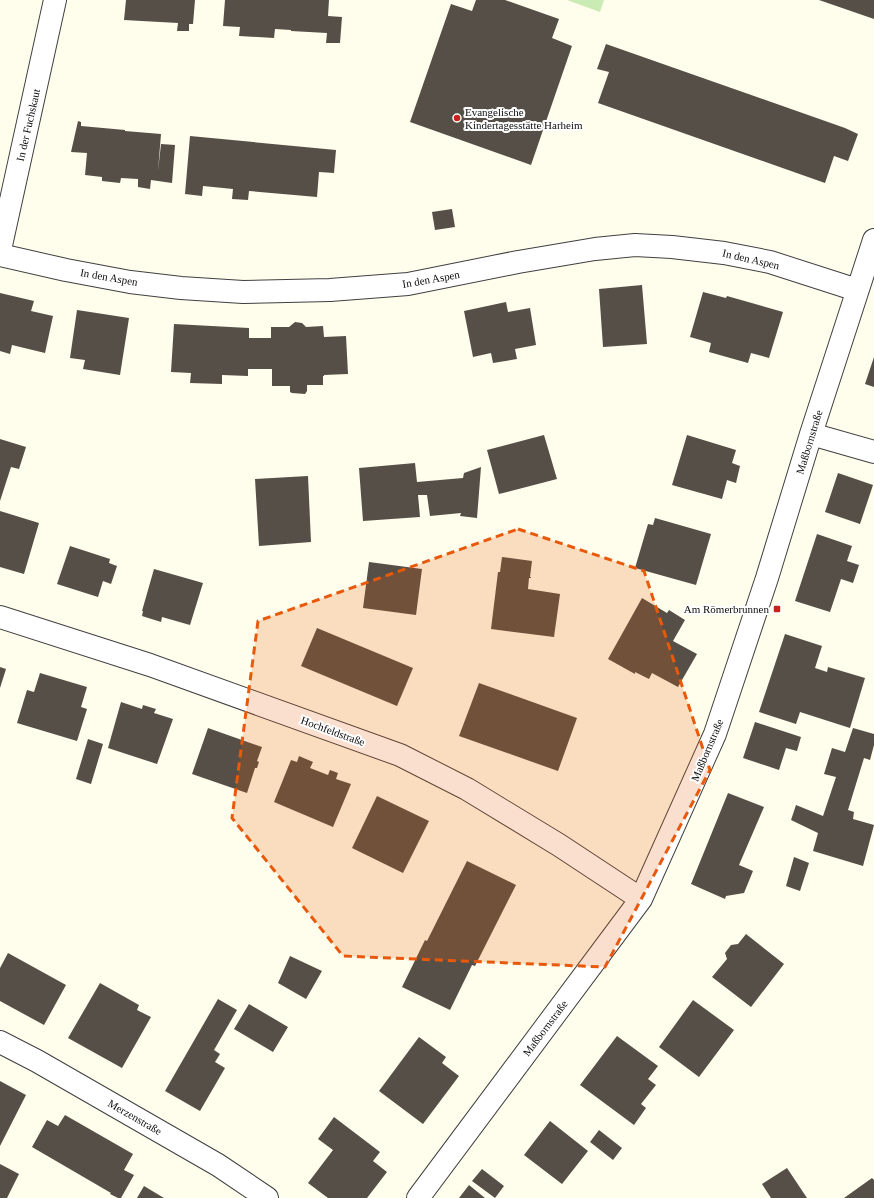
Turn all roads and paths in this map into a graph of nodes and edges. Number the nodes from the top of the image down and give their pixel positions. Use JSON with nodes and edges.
{"nodes":[{"id":1,"x":55,"y":0,"type":"edge"},
{"id":2,"x":874,"y":240,"type":"edge"},
{"id":3,"x":0,"y":250,"type":"edge"},
{"id":4,"x":0,"y":256,"type":"edge"},
{"id":5,"x":857,"y":290,"type":"junction"},
{"id":6,"x":811,"y":434,"type":"junction"},
{"id":7,"x":874,"y":452,"type":"edge"},
{"id":8,"x":0,"y":617,"type":"edge"},
{"id":9,"x":640,"y":899,"type":"junction"},
{"id":10,"x":0,"y":1042,"type":"edge"},
{"id":11,"x":267,"y":1198,"type":"edge"},
{"id":12,"x":418,"y":1198,"type":"edge"}],
"edges":[{"from":1,"to":3,"type":"street","name":"In der Fuchskaut"},
{"from":2,"to":5,"type":"street","name":"Maßbornstraße"},
{"from":4,"to":5,"type":"street","name":"In den Aspen"},
{"from":5,"to":6,"type":"street","name":"Maßbornstraße"},
{"from":6,"to":7,"type":"street"},
{"from":6,"to":9,"type":"street","name":"Maßbornstraße"},
{"from":8,"to":9,"type":"street","name":"Hochfeldstraße"},
{"from":9,"to":12,"type":"street","name":"Maßbornstraße"},
{"from":10,"to":11,"type":"street","name":"Merzenstraße"}]}
